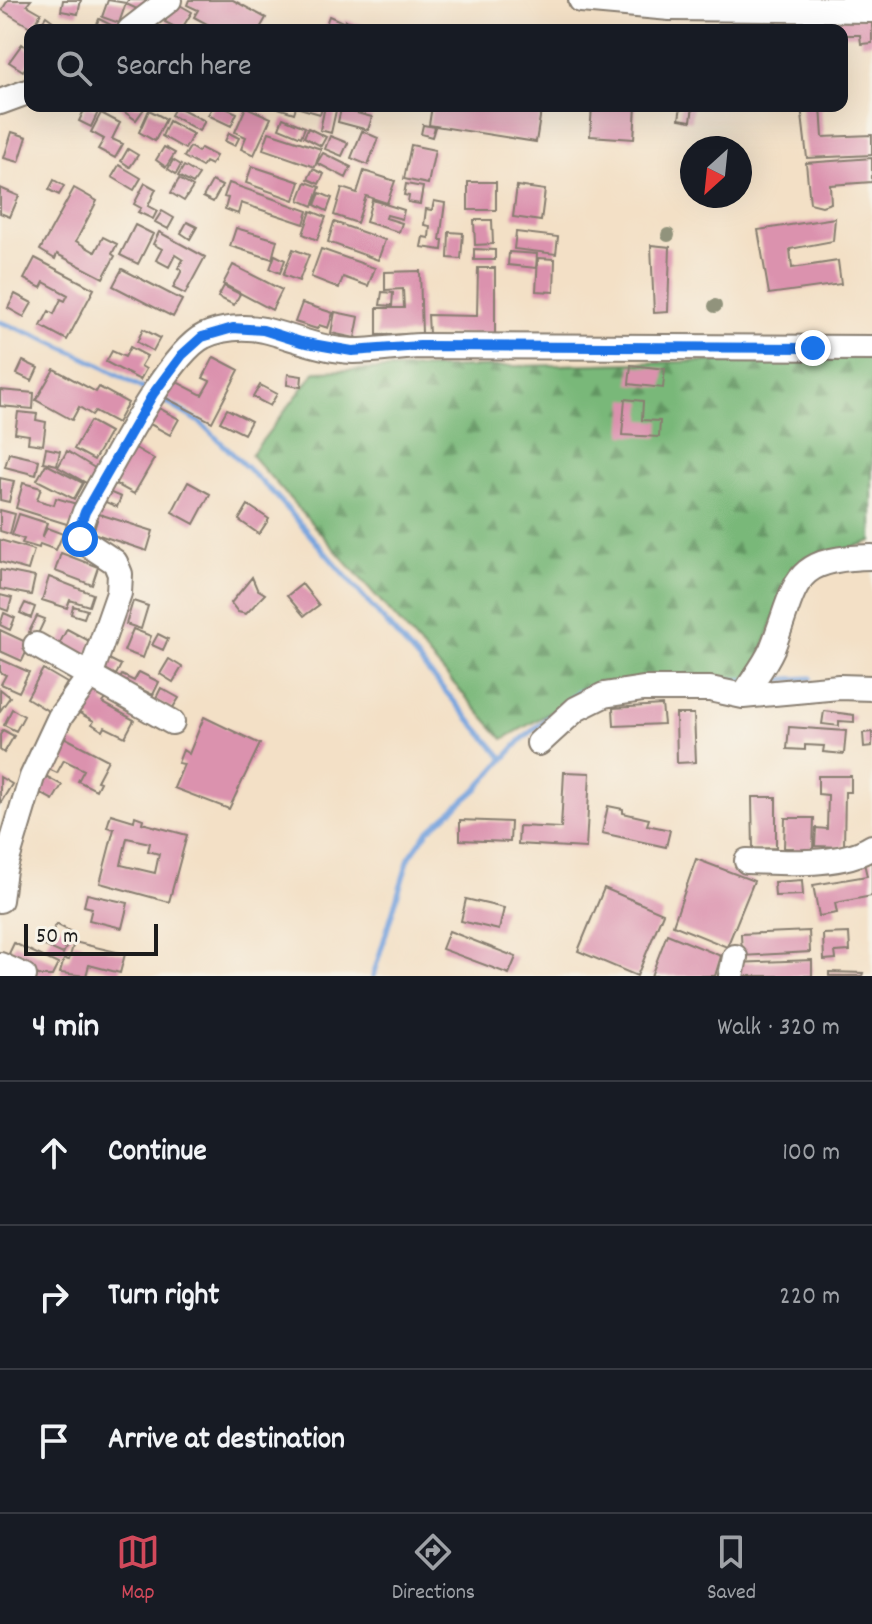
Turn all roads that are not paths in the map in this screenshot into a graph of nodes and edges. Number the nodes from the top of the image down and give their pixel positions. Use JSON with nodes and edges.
{"nodes":[{"id":1,"x":169,"y":0,"type":"edge"},
{"id":2,"x":581,"y":0,"type":"edge"},
{"id":3,"x":872,"y":10,"type":"edge"},
{"id":4,"x":138,"y":24,"type":"edge"},
{"id":5,"x":24,"y":93,"type":"edge"},
{"id":6,"x":0,"y":102,"type":"edge"},
{"id":7,"x":872,"y":348,"type":"edge"},
{"id":8,"x":872,"y":557,"type":"edge"},
{"id":9,"x":36,"y":645,"type":"dead end"},
{"id":10,"x":90,"y":676,"type":"junction"},
{"id":11,"x":749,"y":686,"type":"junction"},
{"id":12,"x":872,"y":688,"type":"edge"},
{"id":13,"x":172,"y":722,"type":"dead end"},
{"id":14,"x":539,"y":743,"type":"dead end"},
{"id":15,"x":872,"y":847,"type":"edge"},
{"id":16,"x":747,"y":861,"type":"dead end"},
{"id":17,"x":0,"y":900,"type":"edge"},
{"id":18,"x":0,"y":965,"type":"edge"},
{"id":19,"x":24,"y":976,"type":"edge"}],
"edges":[{"from":1,"to":4,"type":"street"},
{"from":2,"to":3,"type":"street"},
{"from":5,"to":6,"type":"street"},
{"from":7,"to":10,"type":"street"},
{"from":8,"to":11,"type":"street"},
{"from":9,"to":10,"type":"street"},
{"from":10,"to":13,"type":"street"},
{"from":10,"to":17,"type":"street"},
{"from":11,"to":12,"type":"street"},
{"from":11,"to":14,"type":"street"},
{"from":15,"to":16,"type":"street"},
{"from":18,"to":19,"type":"street"}]}
